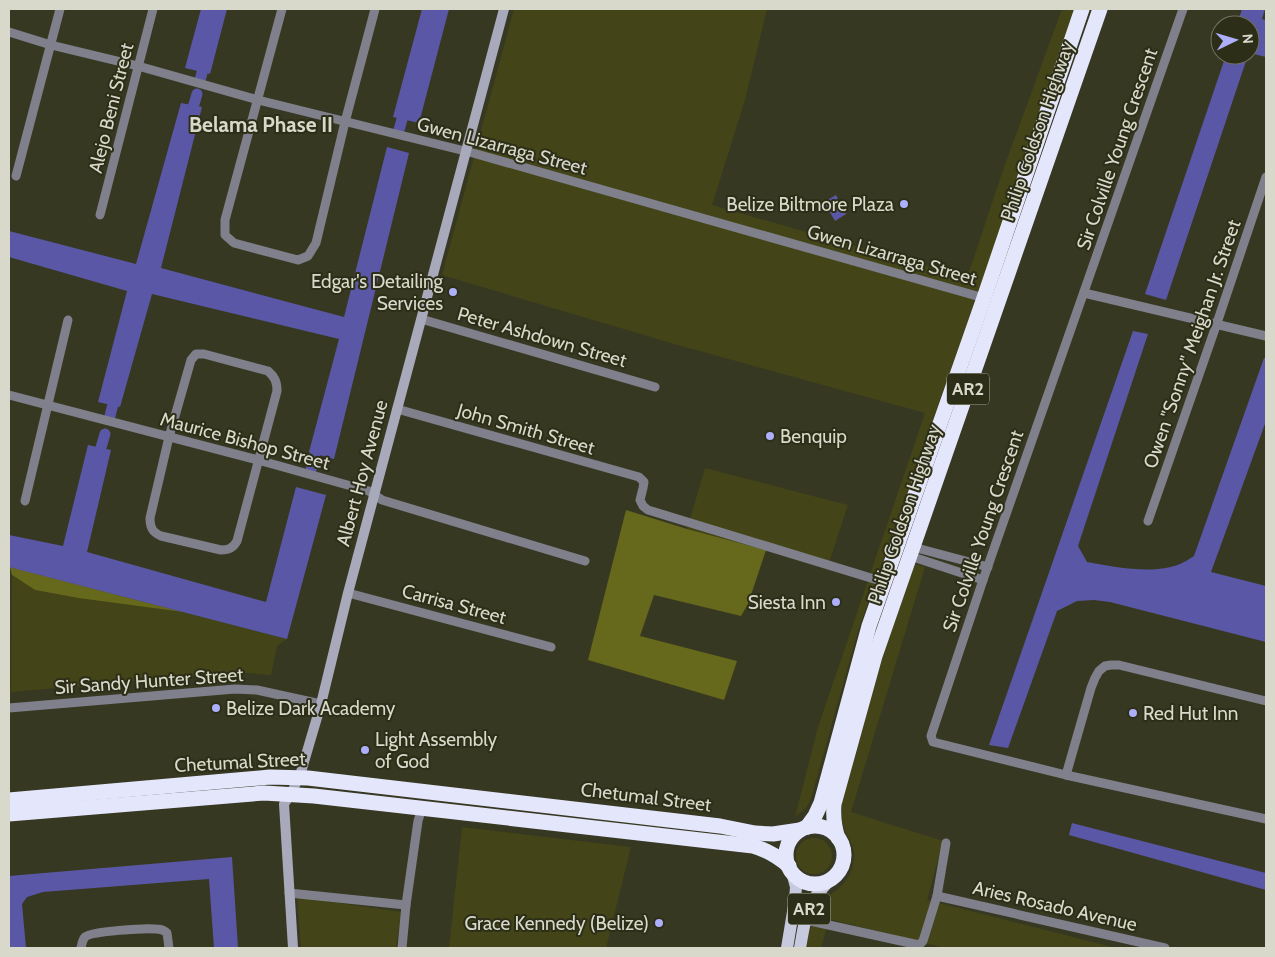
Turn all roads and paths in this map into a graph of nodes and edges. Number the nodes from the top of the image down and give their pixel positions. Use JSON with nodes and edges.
{"nodes":[{"id":1,"x":60,"y":9,"type":"edge"},
{"id":2,"x":153,"y":9,"type":"edge"},
{"id":3,"x":282,"y":9,"type":"edge"},
{"id":4,"x":375,"y":9,"type":"edge"},
{"id":5,"x":504,"y":9,"type":"edge"},
{"id":6,"x":1082,"y":9,"type":"edge"},
{"id":7,"x":1100,"y":9,"type":"edge"},
{"id":8,"x":1183,"y":9,"type":"edge"},
{"id":9,"x":9,"y":32,"type":"edge"},
{"id":10,"x":51,"y":45,"type":"junction"},
{"id":11,"x":138,"y":66,"type":"junction"},
{"id":12,"x":258,"y":100,"type":"junction"},
{"id":13,"x":345,"y":122,"type":"junction"},
{"id":14,"x":466,"y":152,"type":"junction"},
{"id":15,"x":16,"y":176,"type":"dead end"},
{"id":16,"x":1266,"y":176,"type":"edge"},
{"id":17,"x":100,"y":215,"type":"dead end"},
{"id":18,"x":1084,"y":293,"type":"junction"},
{"id":19,"x":984,"y":298,"type":"junction"},
{"id":20,"x":421,"y":319,"type":"junction"},
{"id":21,"x":68,"y":320,"type":"dead end"},
{"id":22,"x":1218,"y":323,"type":"junction"},
{"id":23,"x":1266,"y":336,"type":"edge"},
{"id":24,"x":655,"y":388,"type":"dead end"},
{"id":25,"x":9,"y":395,"type":"edge"},
{"id":26,"x":48,"y":406,"type":"junction"},
{"id":27,"x":398,"y":409,"type":"junction"},
{"id":28,"x":169,"y":437,"type":"junction"},
{"id":29,"x":258,"y":460,"type":"junction"},
{"id":30,"x":375,"y":496,"type":"junction"},
{"id":31,"x":24,"y":501,"type":"dead end"},
{"id":32,"x":1148,"y":521,"type":"dead end"},
{"id":33,"x":912,"y":552,"type":"junction"},
{"id":34,"x":586,"y":561,"type":"dead end"},
{"id":35,"x":988,"y":567,"type":"junction"},
{"id":36,"x":983,"y":580,"type":"junction"},
{"id":37,"x":884,"y":582,"type":"junction"},
{"id":38,"x":348,"y":594,"type":"junction"},
{"id":39,"x":551,"y":647,"type":"dead end"},
{"id":40,"x":1266,"y":701,"type":"edge"},
{"id":41,"x":320,"y":704,"type":"junction"},
{"id":42,"x":9,"y":708,"type":"edge"},
{"id":43,"x":1066,"y":775,"type":"junction"},
{"id":44,"x":298,"y":778,"type":"junction"},
{"id":45,"x":156,"y":786,"type":"junction"},
{"id":46,"x":67,"y":794,"type":"junction"},
{"id":47,"x":291,"y":794,"type":"junction"},
{"id":48,"x":9,"y":800,"type":"edge"},
{"id":49,"x":157,"y":803,"type":"junction"},
{"id":50,"x":556,"y":806,"type":"junction"},
{"id":51,"x":422,"y":808,"type":"junction"},
{"id":52,"x":68,"y":810,"type":"junction"},
{"id":53,"x":9,"y":814,"type":"edge"},
{"id":54,"x":1266,"y":819,"type":"edge"},
{"id":55,"x":554,"y":823,"type":"junction"},
{"id":56,"x":804,"y":829,"type":"junction"},
{"id":57,"x":838,"y":838,"type":"junction"},
{"id":58,"x":946,"y":843,"type":"dead end"},
{"id":59,"x":791,"y":869,"type":"junction"},
{"id":60,"x":832,"y":878,"type":"junction"},
{"id":61,"x":290,"y":893,"type":"junction"},
{"id":62,"x":937,"y":896,"type":"junction"},
{"id":63,"x":406,"y":905,"type":"junction"},
{"id":64,"x":806,"y":920,"type":"junction"},
{"id":65,"x":791,"y":947,"type":"edge"},
{"id":66,"x":81,"y":948,"type":"edge"},
{"id":67,"x":169,"y":948,"type":"edge"},
{"id":68,"x":293,"y":948,"type":"edge"},
{"id":69,"x":402,"y":948,"type":"edge"},
{"id":70,"x":1165,"y":948,"type":"edge"}],
"edges":[{"from":1,"to":10,"type":"street"},
{"from":2,"to":11,"type":"street","name":"Alejo Beni Street"},
{"from":3,"to":12,"type":"street"},
{"from":4,"to":13,"type":"street"},
{"from":5,"to":14,"type":"street","name":"Albert Hoy Avenue"},
{"from":6,"to":19,"type":"highway","name":"Philip Goldson Highway","number":"AR2"},
{"from":7,"to":33,"type":"highway","name":"Philip Goldson Highway","number":"AR2"},
{"from":8,"to":18,"type":"street","name":"Sir Colville Young Crescent"},
{"from":9,"to":10,"type":"street","name":"Gwen Lizarraga Street"},
{"from":10,"to":11,"type":"street","name":"Gwen Lizarraga Street"},
{"from":10,"to":15,"type":"street"},
{"from":11,"to":12,"type":"street","name":"Gwen Lizarraga Street"},
{"from":11,"to":17,"type":"street","name":"Alejo Beni Street"},
{"from":12,"to":13,"type":"street","name":"Gwen Lizarraga Street"},
{"from":12,"to":13,"type":"street"},
{"from":13,"to":14,"type":"street","name":"Gwen Lizarraga Street"},
{"from":14,"to":19,"type":"street","name":"Gwen Lizarraga Street"},
{"from":14,"to":20,"type":"street","name":"Albert Hoy Avenue"},
{"from":16,"to":22,"type":"street","name":"Owen \"Sonny\" Meighan Jr. Street"},
{"from":18,"to":22,"type":"street"},
{"from":18,"to":35,"type":"street","name":"Sir Colville Young Crescent"},
{"from":19,"to":37,"type":"highway","name":"Philip Goldson Highway","number":"AR2"},
{"from":20,"to":24,"type":"street","name":"Peter Ashdown Street"},
{"from":20,"to":27,"type":"street","name":"Albert Hoy Avenue"},
{"from":21,"to":26,"type":"street"},
{"from":22,"to":23,"type":"street"},
{"from":22,"to":32,"type":"street","name":"Owen \"Sonny\" Meighan Jr. Street"},
{"from":25,"to":26,"type":"street","name":"Maurice Bishop Street"},
{"from":26,"to":28,"type":"street","name":"Maurice Bishop Street"},
{"from":26,"to":31,"type":"street"},
{"from":27,"to":30,"type":"street","name":"Albert Hoy Avenue"},
{"from":27,"to":37,"type":"street","name":"John Smith Street"},
{"from":28,"to":29,"type":"street","name":"Maurice Bishop Street"},
{"from":28,"to":29,"type":"street"},
{"from":28,"to":29,"type":"street"},
{"from":29,"to":30,"type":"street","name":"Maurice Bishop Street"},
{"from":30,"to":34,"type":"street","name":"Maurice Bishop Street"},
{"from":30,"to":38,"type":"street","name":"Albert Hoy Avenue"},
{"from":33,"to":35,"type":"street"},
{"from":33,"to":36,"type":"street"},
{"from":33,"to":57,"type":"highway","name":"Philip Goldson Highway","number":"AR2"},
{"from":35,"to":36,"type":"street","name":"Sir Colville Young Crescent"},
{"from":36,"to":43,"type":"street","name":"Sir Colville Young Crescent"},
{"from":37,"to":56,"type":"highway","name":"Philip Goldson Highway","number":"AR2"},
{"from":38,"to":39,"type":"street","name":"Carrisa Street"},
{"from":38,"to":41,"type":"street","name":"Albert Hoy Avenue"},
{"from":40,"to":43,"type":"street"},
{"from":41,"to":42,"type":"street","name":"Sir Sandy Hunter Street"},
{"from":41,"to":44,"type":"street","name":"Albert Hoy Avenue"},
{"from":43,"to":54,"type":"street","name":"Sir Colville Young Crescent"},
{"from":44,"to":45,"type":"highway","name":"Chetumal Street"},
{"from":44,"to":47,"type":"street","name":"Albert Hoy Avenue"},
{"from":44,"to":50,"type":"highway","name":"Chetumal Street"},
{"from":45,"to":46,"type":"highway","name":"Chetumal Street"},
{"from":45,"to":49,"type":"highway"},
{"from":46,"to":48,"type":"highway","name":"Chetumal Street"},
{"from":46,"to":52,"type":"highway"},
{"from":47,"to":49,"type":"highway","name":"Chetumal Street"},
{"from":47,"to":51,"type":"highway","name":"Chetumal Street"},
{"from":47,"to":61,"type":"street","name":"Albert Hoy Avenue"},
{"from":49,"to":52,"type":"highway","name":"Chetumal Street"},
{"from":50,"to":55,"type":"highway"},
{"from":50,"to":56,"type":"highway","name":"Chetumal Street"},
{"from":51,"to":55,"type":"highway","name":"Chetumal Street"},
{"from":51,"to":63,"type":"street"},
{"from":52,"to":53,"type":"highway","name":"Chetumal Street"},
{"from":55,"to":59,"type":"highway","name":"Chetumal Street"},
{"from":56,"to":57,"type":"highway"},
{"from":56,"to":59,"type":"highway"},
{"from":57,"to":60,"type":"highway"},
{"from":58,"to":62,"type":"street"},
{"from":59,"to":60,"type":"highway"},
{"from":59,"to":65,"type":"main road","number":"AR2"},
{"from":60,"to":64,"type":"main road","number":"AR2"},
{"from":61,"to":63,"type":"street"},
{"from":61,"to":68,"type":"street","name":"Albert Hoy Avenue"},
{"from":62,"to":64,"type":"street"},
{"from":62,"to":70,"type":"street","name":"Aries Rosado Avenue"},
{"from":63,"to":69,"type":"street"},
{"from":64,"to":65,"type":"main road","number":"AR2"},
{"from":66,"to":67,"type":"street"}]}
